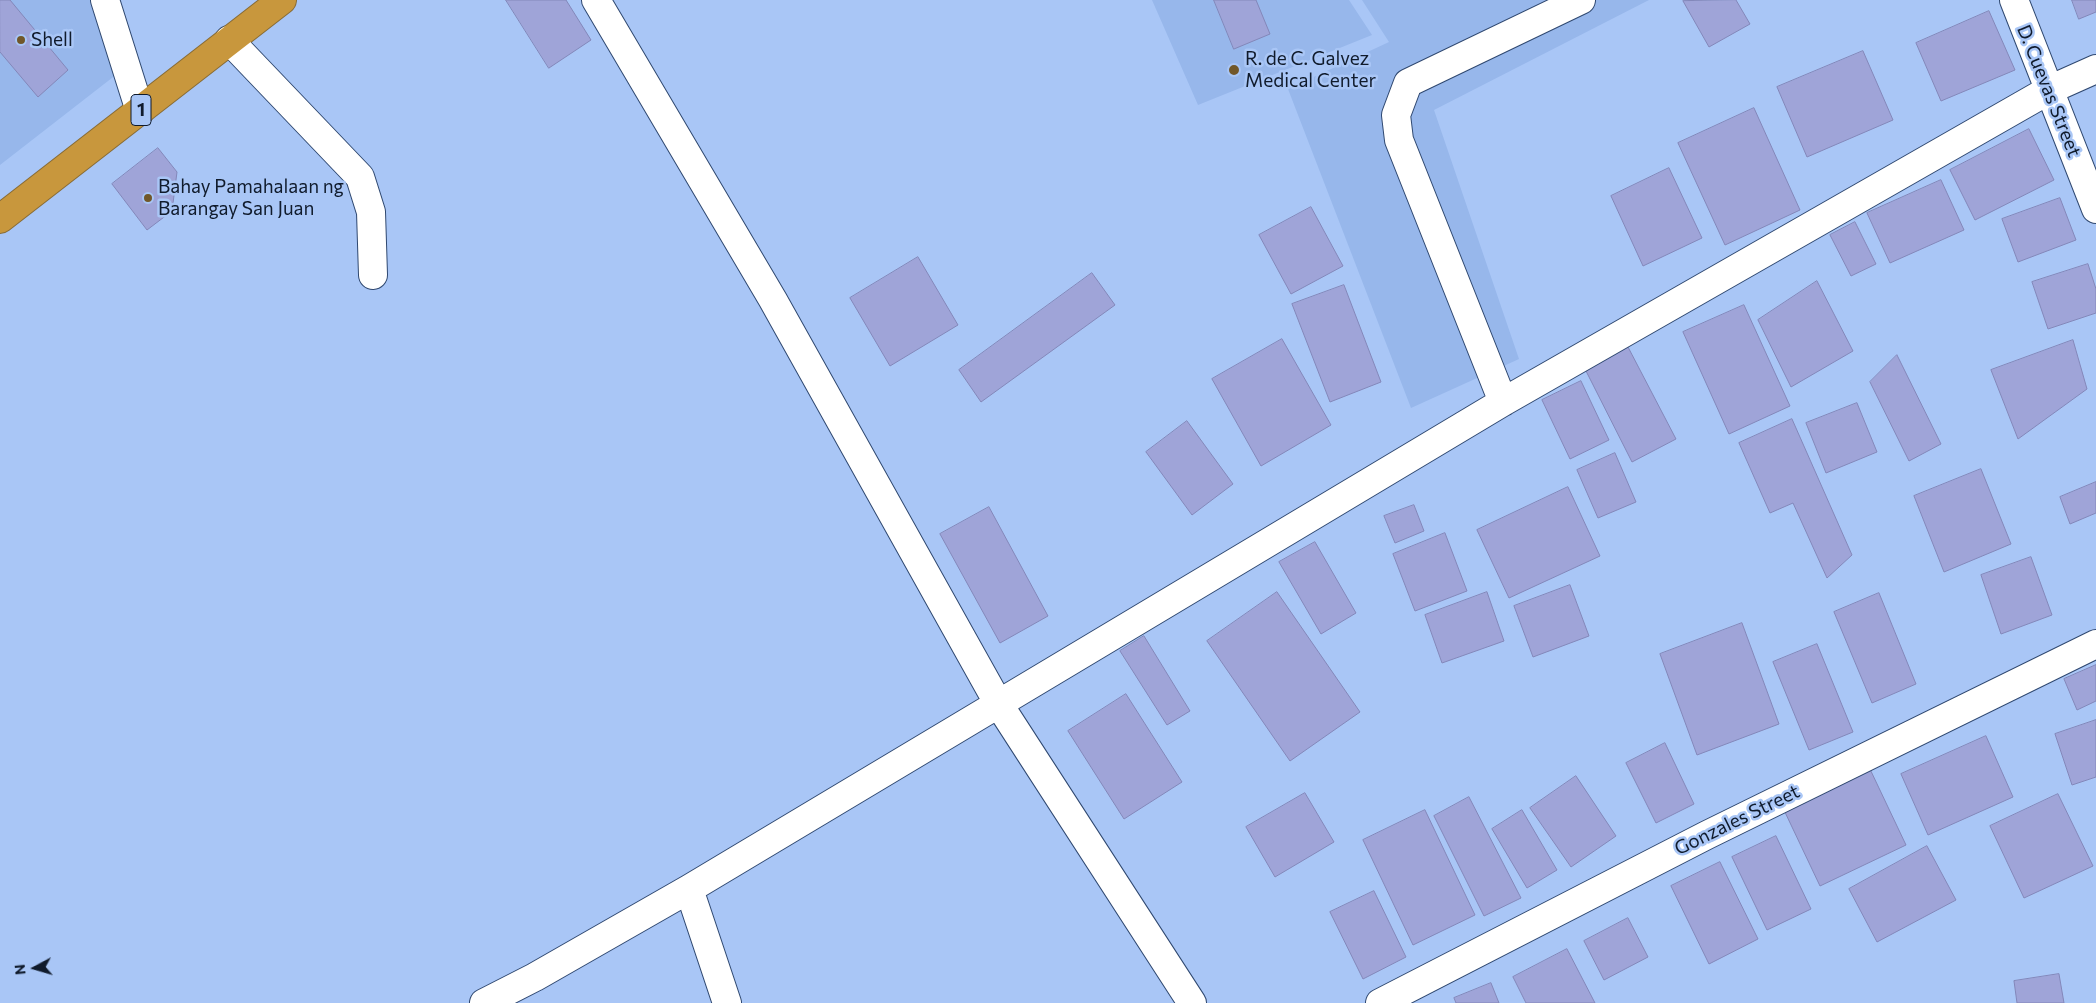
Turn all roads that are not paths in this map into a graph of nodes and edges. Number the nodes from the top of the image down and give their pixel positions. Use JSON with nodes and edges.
{"nodes":[{"id":1,"x":105,"y":0,"type":"edge"},
{"id":2,"x":282,"y":0,"type":"edge"},
{"id":3,"x":596,"y":0,"type":"edge"},
{"id":4,"x":1581,"y":0,"type":"edge"},
{"id":5,"x":2014,"y":0,"type":"edge"},
{"id":6,"x":229,"y":40,"type":"junction"},
{"id":7,"x":2096,"y":69,"type":"edge"},
{"id":8,"x":2049,"y":90,"type":"junction"},
{"id":9,"x":140,"y":110,"type":"junction"},
{"id":10,"x":2096,"y":209,"type":"edge"},
{"id":11,"x":0,"y":219,"type":"edge"},
{"id":12,"x":373,"y":275,"type":"dead end"},
{"id":13,"x":1503,"y":402,"type":"junction"},
{"id":14,"x":2096,"y":644,"type":"edge"},
{"id":15,"x":998,"y":703,"type":"junction"},
{"id":16,"x":689,"y":889,"type":"junction"},
{"id":17,"x":484,"y":1003,"type":"edge"},
{"id":18,"x":727,"y":1003,"type":"edge"},
{"id":19,"x":1192,"y":1003,"type":"edge"},
{"id":20,"x":1380,"y":1003,"type":"edge"}],
"edges":[{"from":1,"to":9,"type":"street"},
{"from":2,"to":6,"type":"highway","number":"1"},
{"from":3,"to":15,"type":"street"},
{"from":4,"to":13,"type":"street"},
{"from":5,"to":8,"type":"street","name":"D. Cuevas Street"},
{"from":6,"to":9,"type":"highway","number":"1"},
{"from":6,"to":12,"type":"street"},
{"from":7,"to":8,"type":"street"},
{"from":8,"to":10,"type":"street","name":"D. Cuevas Street"},
{"from":8,"to":13,"type":"street"},
{"from":9,"to":11,"type":"highway","number":"1"},
{"from":13,"to":15,"type":"street"},
{"from":14,"to":20,"type":"street","name":"Gonzales Street"},
{"from":15,"to":16,"type":"street"},
{"from":15,"to":19,"type":"street"},
{"from":16,"to":17,"type":"street"},
{"from":16,"to":18,"type":"street"}]}
